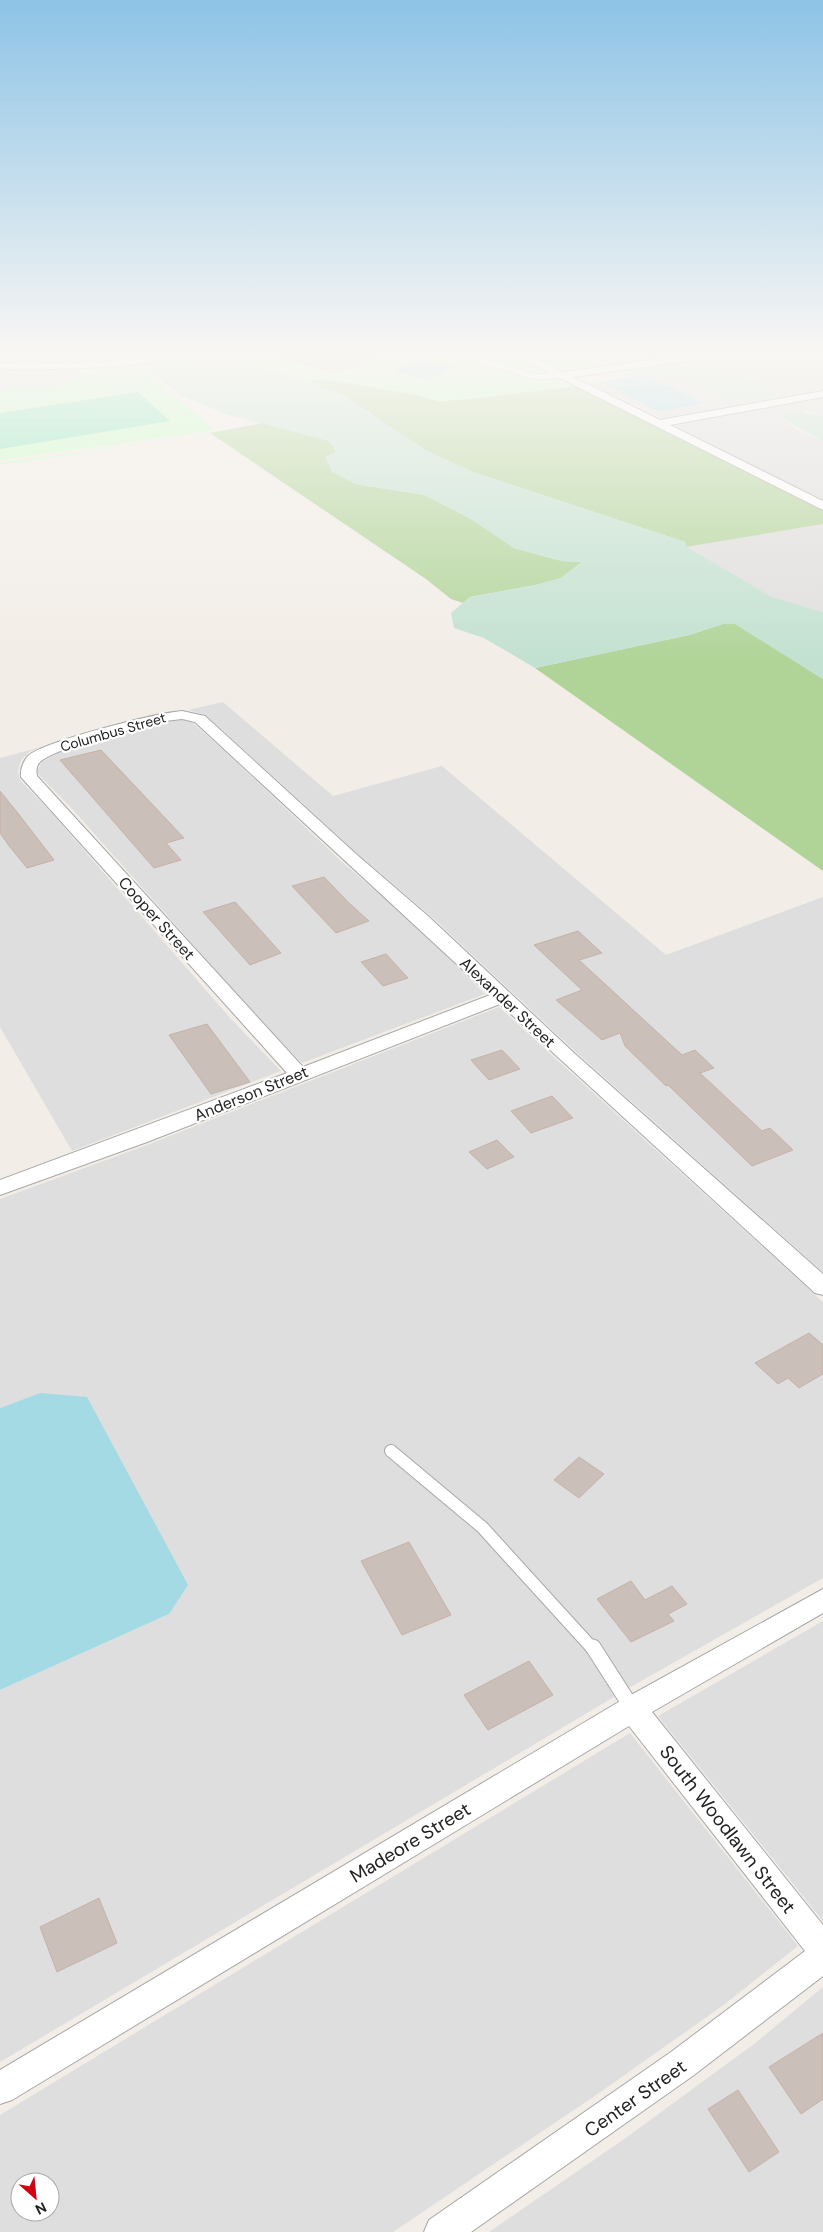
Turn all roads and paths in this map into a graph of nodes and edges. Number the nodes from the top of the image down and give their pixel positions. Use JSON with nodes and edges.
{"nodes":[{"id":1,"x":722,"y":454,"type":"edge"},
{"id":2,"x":823,"y":506,"type":"edge"},
{"id":3,"x":194,"y":717,"type":"joint"},
{"id":4,"x":34,"y":759,"type":"joint"},
{"id":5,"x":501,"y":997,"type":"junction"},
{"id":6,"x":298,"y":1074,"type":"junction"},
{"id":7,"x":0,"y":1188,"type":"edge"},
{"id":8,"x":823,"y":1287,"type":"edge"},
{"id":9,"x":390,"y":1450,"type":"dead end"},
{"id":10,"x":823,"y":1600,"type":"edge"},
{"id":11,"x":632,"y":1709,"type":"junction"},
{"id":12,"x":823,"y":1949,"type":"edge"},
{"id":13,"x":823,"y":1956,"type":"edge"},
{"id":14,"x":0,"y":2088,"type":"edge"},
{"id":15,"x":442,"y":2232,"type":"edge"}],
"edges":[{"from":1,"to":2,"type":"street"},
{"from":3,"to":4,"type":"street","name":"Columbus Street"},
{"from":3,"to":5,"type":"street","name":"Alexander Street"},
{"from":4,"to":6,"type":"street","name":"Cooper Street"},
{"from":5,"to":6,"type":"street","name":"Anderson Street"},
{"from":5,"to":8,"type":"street","name":"Alexander Street"},
{"from":6,"to":7,"type":"street","name":"Anderson Street"},
{"from":9,"to":11,"type":"lane"},
{"from":10,"to":11,"type":"street","name":"Madeore Street"},
{"from":11,"to":12,"type":"street","name":"South Woodlawn Street"},
{"from":11,"to":14,"type":"street","name":"Madeore Street"},
{"from":13,"to":15,"type":"street","name":"Center Street"}]}
